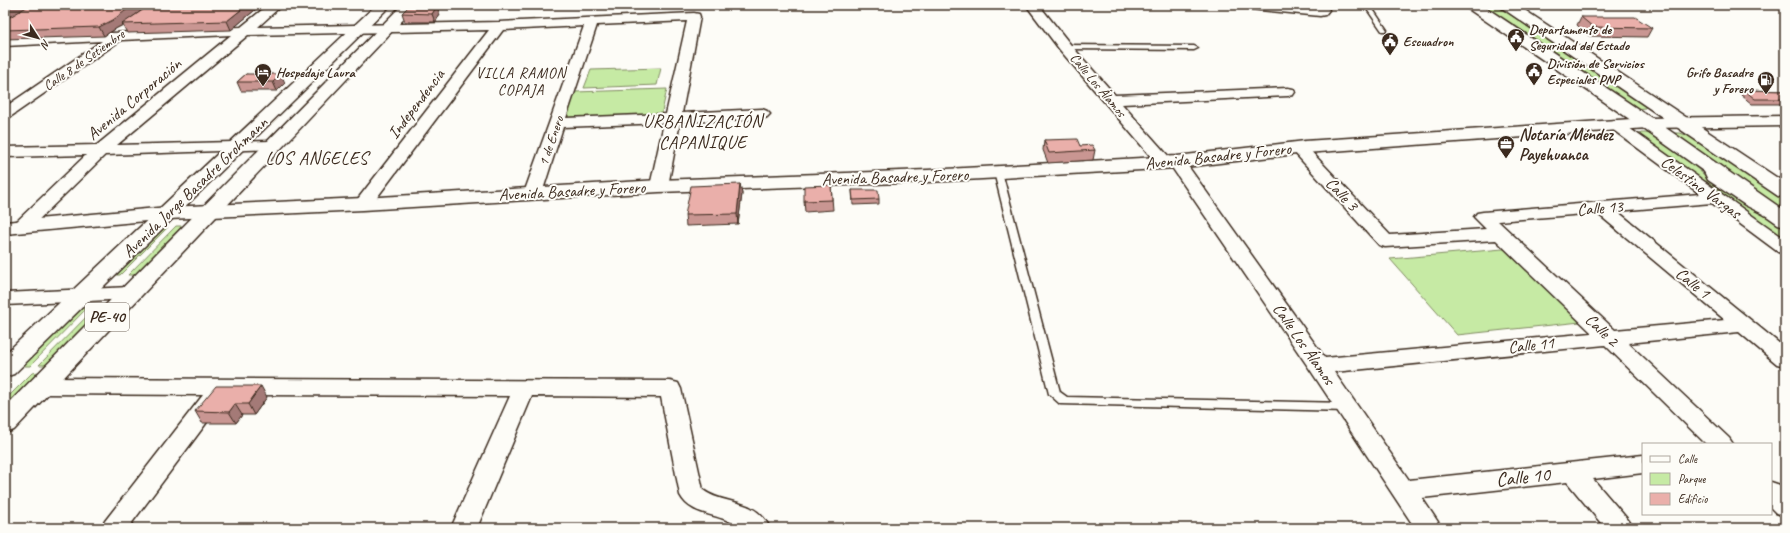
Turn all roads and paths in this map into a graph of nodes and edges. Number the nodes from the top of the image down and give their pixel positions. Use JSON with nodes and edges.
{"nodes":[{"id":1,"x":276,"y":5,"type":"edge"},
{"id":2,"x":384,"y":5,"type":"edge"},
{"id":3,"x":410,"y":5,"type":"edge"},
{"id":4,"x":1032,"y":5,"type":"edge"},
{"id":5,"x":1320,"y":5,"type":"edge"},
{"id":6,"x":1367,"y":5,"type":"edge"},
{"id":7,"x":1472,"y":5,"type":"edge"},
{"id":8,"x":1507,"y":5,"type":"edge"},
{"id":9,"x":1252,"y":10,"type":"edge"},
{"id":10,"x":592,"y":21,"type":"junction"},
{"id":11,"x":137,"y":23,"type":"edge"},
{"id":12,"x":498,"y":26,"type":"junction"},
{"id":13,"x":386,"y":29,"type":"junction"},
{"id":14,"x":358,"y":30,"type":"junction"},
{"id":15,"x":1384,"y":30,"type":"dead end"},
{"id":16,"x":244,"y":31,"type":"junction"},
{"id":17,"x":119,"y":36,"type":"junction"},
{"id":18,"x":5,"y":42,"type":"edge"},
{"id":19,"x":1065,"y":47,"type":"junction"},
{"id":20,"x":1194,"y":48,"type":"dead end"},
{"id":21,"x":1288,"y":92,"type":"dead end"},
{"id":22,"x":1111,"y":100,"type":"junction"},
{"id":23,"x":5,"y":114,"type":"edge"},
{"id":24,"x":762,"y":114,"type":"dead end"},
{"id":25,"x":672,"y":119,"type":"junction"},
{"id":26,"x":1785,"y":121,"type":"edge"},
{"id":27,"x":1682,"y":122,"type":"junction"},
{"id":28,"x":556,"y":123,"type":"junction"},
{"id":29,"x":1647,"y":123,"type":"junction"},
{"id":30,"x":1617,"y":126,"type":"junction"},
{"id":31,"x":238,"y":146,"type":"junction"},
{"id":32,"x":272,"y":146,"type":"junction"},
{"id":33,"x":1299,"y":148,"type":"junction"},
{"id":34,"x":102,"y":149,"type":"junction"},
{"id":35,"x":5,"y":152,"type":"edge"},
{"id":36,"x":1171,"y":162,"type":"junction"},
{"id":37,"x":998,"y":172,"type":"junction"},
{"id":38,"x":659,"y":186,"type":"junction"},
{"id":39,"x":1785,"y":192,"type":"edge"},
{"id":40,"x":533,"y":193,"type":"junction"},
{"id":41,"x":1716,"y":198,"type":"junction"},
{"id":42,"x":363,"y":204,"type":"junction"},
{"id":43,"x":1602,"y":208,"type":"junction"},
{"id":44,"x":209,"y":211,"type":"junction"},
{"id":45,"x":168,"y":213,"type":"junction"},
{"id":46,"x":1483,"y":217,"type":"joint"},
{"id":47,"x":1785,"y":221,"type":"edge"},
{"id":48,"x":13,"y":228,"type":"edge"},
{"id":49,"x":1501,"y":234,"type":"junction"},
{"id":50,"x":1785,"y":248,"type":"edge"},
{"id":51,"x":130,"y":293,"type":"junction"},
{"id":52,"x":82,"y":295,"type":"junction"},
{"id":53,"x":5,"y":299,"type":"edge"},
{"id":54,"x":1743,"y":324,"type":"junction"},
{"id":55,"x":1610,"y":338,"type":"junction"},
{"id":56,"x":1785,"y":359,"type":"edge"},
{"id":57,"x":1319,"y":366,"type":"junction"},
{"id":58,"x":5,"y":368,"type":"edge"},
{"id":59,"x":41,"y":386,"type":"junction"},
{"id":60,"x":221,"y":387,"type":"junction"},
{"id":61,"x":524,"y":389,"type":"junction"},
{"id":62,"x":1347,"y":406,"type":"junction"},
{"id":63,"x":5,"y":423,"type":"edge"},
{"id":64,"x":1720,"y":443,"type":"edge"},
{"id":65,"x":1642,"y":464,"type":"edge"},
{"id":66,"x":1572,"y":472,"type":"junction"},
{"id":67,"x":1403,"y":490,"type":"junction"},
{"id":68,"x":1772,"y":493,"type":"edge"},
{"id":69,"x":1785,"y":506,"type":"edge"},
{"id":70,"x":114,"y":528,"type":"edge"},
{"id":71,"x":464,"y":528,"type":"edge"},
{"id":72,"x":757,"y":528,"type":"edge"},
{"id":73,"x":1429,"y":528,"type":"edge"},
{"id":74,"x":1620,"y":528,"type":"edge"}],
"edges":[{"from":1,"to":16,"type":"street","name":"Avenida Corporación"},
{"from":2,"to":14,"type":"main road","name":"Avenida Jorge Basadre Grohmann","number":"PE-40"},
{"from":3,"to":13,"type":"main road","name":"Avenida Jorge Basadre Grohmann","number":"PE-40"},
{"from":4,"to":19,"type":"street","name":"Calle Los Álamos"},
{"from":5,"to":9,"type":"street"},
{"from":6,"to":15,"type":"lane"},
{"from":7,"to":29,"type":"main road"},
{"from":8,"to":27,"type":"main road"},
{"from":10,"to":12,"type":"street"},
{"from":10,"to":25,"type":"street"},
{"from":10,"to":28,"type":"street","name":"1 de Enero"},
{"from":11,"to":17,"type":"street","name":"Calle 8 de Setiembre"},
{"from":12,"to":13,"type":"street"},
{"from":12,"to":42,"type":"street","name":"Independencia"},
{"from":13,"to":14,"type":"street"},
{"from":13,"to":32,"type":"main road","name":"Avenida Jorge Basadre Grohmann","number":"PE-40"},
{"from":14,"to":16,"type":"street"},
{"from":14,"to":31,"type":"main road","name":"Avenida Jorge Basadre Grohmann","number":"PE-40"},
{"from":16,"to":17,"type":"street"},
{"from":16,"to":34,"type":"street","name":"Avenida Corporación"},
{"from":17,"to":18,"type":"street"},
{"from":17,"to":23,"type":"street","name":"Calle 8 de Setiembre"},
{"from":19,"to":20,"type":"lane"},
{"from":19,"to":22,"type":"street","name":"Calle Los Álamos"},
{"from":21,"to":22,"type":"street"},
{"from":22,"to":36,"type":"street","name":"Calle Los Álamos"},
{"from":24,"to":25,"type":"street"},
{"from":25,"to":28,"type":"street"},
{"from":25,"to":38,"type":"street"},
{"from":26,"to":27,"type":"main road","name":"Avenida Basadre y Forero"},
{"from":27,"to":29,"type":"main road","name":"Avenida Basadre y Forero"},
{"from":27,"to":39,"type":"main road"},
{"from":28,"to":40,"type":"street","name":"1 de Enero"},
{"from":29,"to":30,"type":"main road","name":"Avenida Basadre y Forero"},
{"from":29,"to":47,"type":"main road"},
{"from":30,"to":33,"type":"main road","name":"Avenida Basadre y Forero"},
{"from":30,"to":41,"type":"street","name":"Celestino Vargas"},
{"from":31,"to":32,"type":"street"},
{"from":31,"to":34,"type":"street"},
{"from":31,"to":45,"type":"main road","name":"Avenida Jorge Basadre Grohmann","number":"PE-40"},
{"from":32,"to":44,"type":"main road","name":"Avenida Jorge Basadre Grohmann","number":"PE-40"},
{"from":33,"to":36,"type":"main road","name":"Avenida Basadre y Forero"},
{"from":33,"to":49,"type":"street","name":"Calle 3"},
{"from":34,"to":35,"type":"street"},
{"from":34,"to":48,"type":"street","name":"Avenida Corporación"},
{"from":36,"to":37,"type":"main road","name":"Avenida Basadre y Forero"},
{"from":36,"to":57,"type":"street","name":"Calle Los Álamos"},
{"from":37,"to":38,"type":"main road","name":"Avenida Basadre y Forero"},
{"from":37,"to":62,"type":"lane"},
{"from":38,"to":40,"type":"main road","name":"Avenida Basadre y Forero"},
{"from":40,"to":42,"type":"main road","name":"Avenida Basadre y Forero"},
{"from":41,"to":43,"type":"street","name":"Calle 13"},
{"from":41,"to":50,"type":"street","name":"Celestino Vargas"},
{"from":42,"to":44,"type":"main road","name":"Avenida Basadre y Forero"},
{"from":43,"to":46,"type":"street","name":"Calle 13"},
{"from":43,"to":54,"type":"street","name":"Calle 1"},
{"from":44,"to":45,"type":"main road","name":"Avenida Basadre y Forero"},
{"from":44,"to":51,"type":"main road","name":"Avenida Jorge Basadre Grohmann","number":"PE-40"},
{"from":45,"to":48,"type":"main road","name":"Avenida Basadre y Forero"},
{"from":45,"to":52,"type":"main road","name":"Avenida Jorge Basadre Grohmann","number":"PE-40"},
{"from":46,"to":49,"type":"street","name":"Calle 2"},
{"from":49,"to":55,"type":"street","name":"Calle 2"},
{"from":51,"to":52,"type":"street"},
{"from":51,"to":59,"type":"main road","name":"Avenida Jorge Basadre Grohmann","number":"PE-40"},
{"from":52,"to":53,"type":"street"},
{"from":52,"to":58,"type":"main road","name":"Avenida Jorge Basadre Grohmann","number":"PE-40"},
{"from":54,"to":55,"type":"street","name":"Calle 11"},
{"from":54,"to":56,"type":"street","name":"Calle 1"},
{"from":55,"to":57,"type":"street","name":"Calle 11"},
{"from":55,"to":64,"type":"street","name":"Calle 2"},
{"from":57,"to":62,"type":"street","name":"Calle Los Álamos"},
{"from":59,"to":60,"type":"street"},
{"from":59,"to":63,"type":"main road","name":"Avenida Jorge Basadre Grohmann","number":"PE-40"},
{"from":60,"to":61,"type":"street"},
{"from":60,"to":70,"type":"street"},
{"from":61,"to":71,"type":"street"},
{"from":61,"to":72,"type":"street"},
{"from":62,"to":67,"type":"street","name":"Calle Los Álamos"},
{"from":65,"to":66,"type":"street","name":"Calle 10"},
{"from":66,"to":67,"type":"street","name":"Calle 10"},
{"from":66,"to":74,"type":"street"},
{"from":67,"to":73,"type":"street","name":"Calle Los Álamos"},
{"from":68,"to":69,"type":"street"}]}
